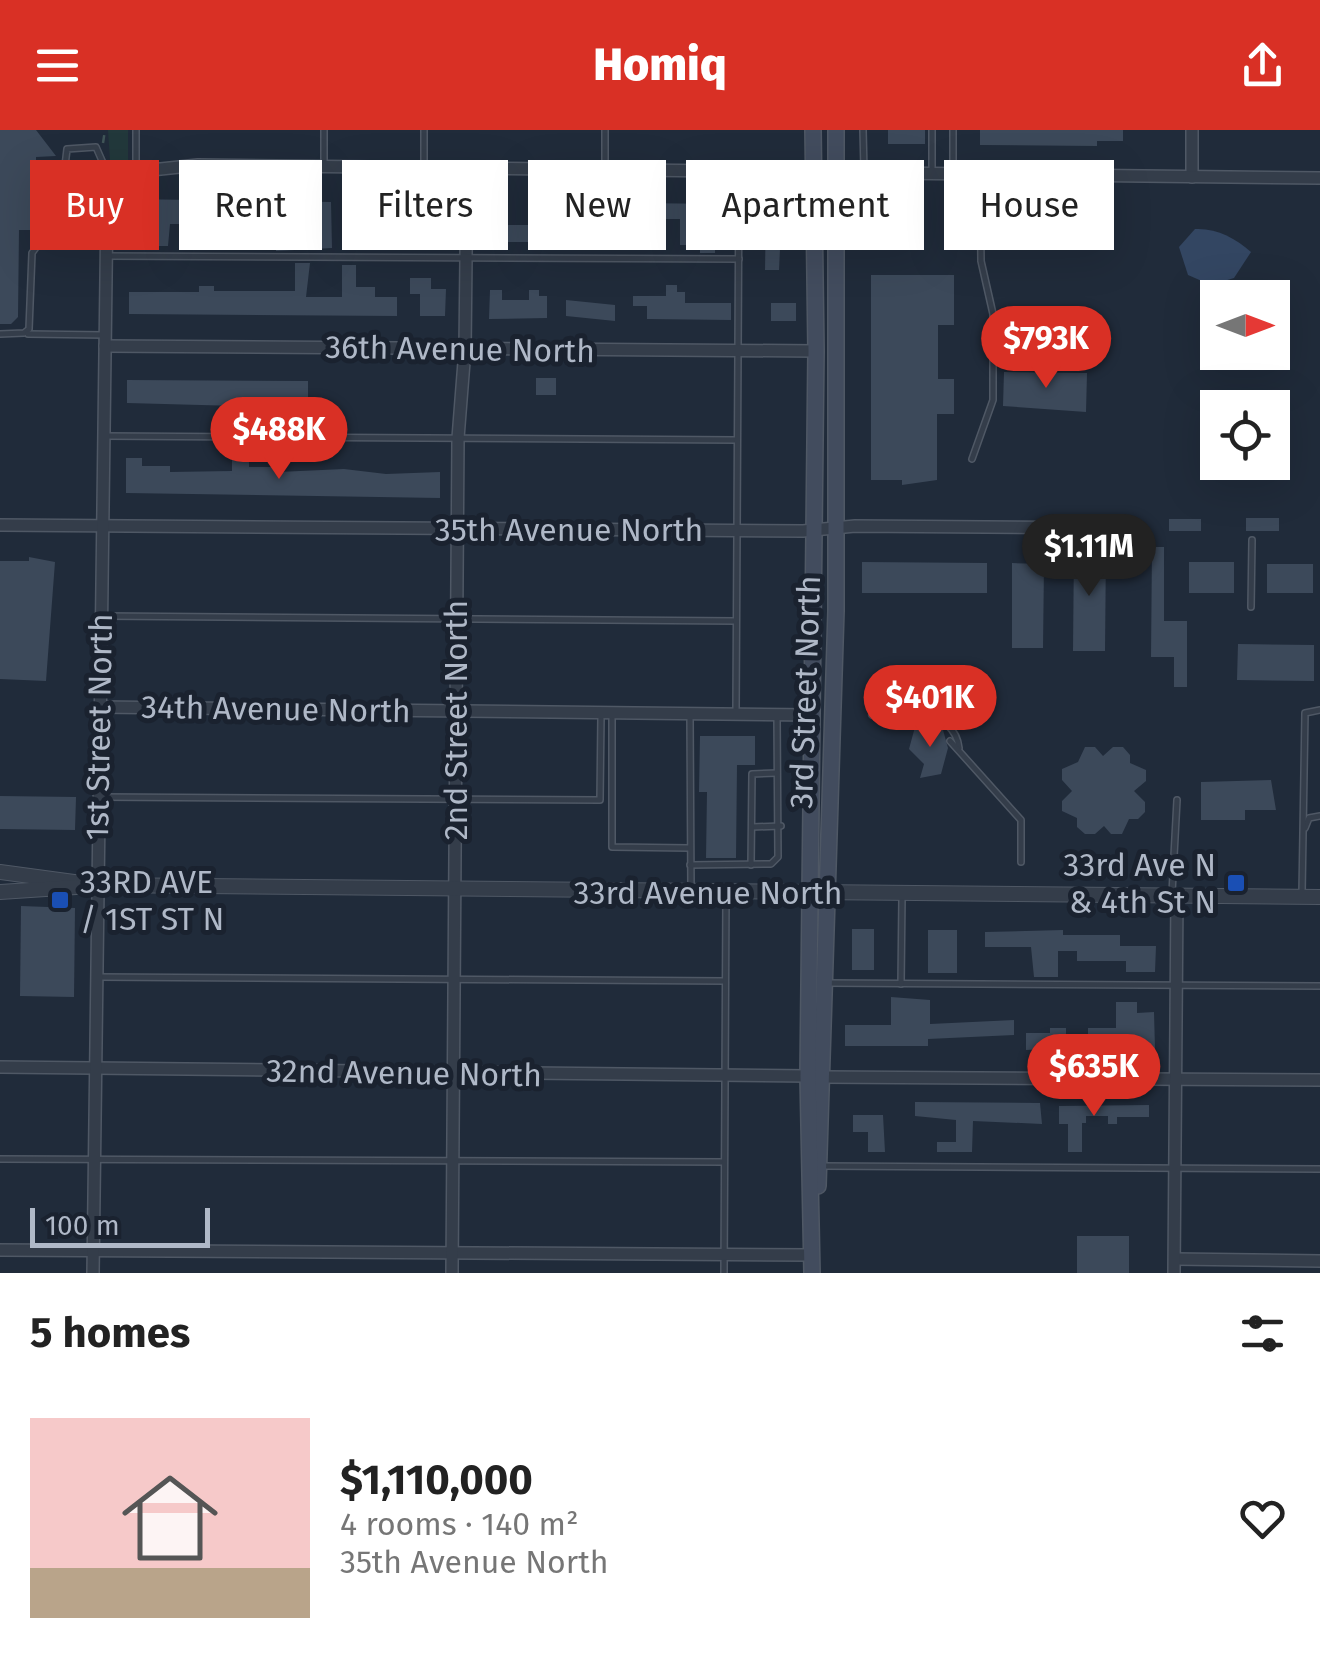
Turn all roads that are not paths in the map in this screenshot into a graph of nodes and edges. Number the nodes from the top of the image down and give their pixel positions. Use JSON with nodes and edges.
{"nodes":[{"id":1,"x":136,"y":130,"type":"edge"},
{"id":2,"x":324,"y":130,"type":"edge"},
{"id":3,"x":424,"y":130,"type":"edge"},
{"id":4,"x":605,"y":130,"type":"edge"},
{"id":5,"x":813,"y":130,"type":"edge"},
{"id":6,"x":836,"y":130,"type":"edge"},
{"id":7,"x":863,"y":130,"type":"edge"},
{"id":8,"x":932,"y":130,"type":"edge"},
{"id":9,"x":953,"y":130,"type":"edge"},
{"id":10,"x":1192,"y":130,"type":"edge"},
{"id":11,"x":66,"y":160,"type":"edge"},
{"id":12,"x":102,"y":160,"type":"edge"},
{"id":13,"x":136,"y":160,"type":"edge"},
{"id":14,"x":424,"y":160,"type":"edge"},
{"id":15,"x":605,"y":160,"type":"edge"},
{"id":16,"x":814,"y":160,"type":"edge"},
{"id":17,"x":837,"y":160,"type":"edge"},
{"id":18,"x":864,"y":160,"type":"edge"},
{"id":19,"x":953,"y":160,"type":"edge"},
{"id":20,"x":324,"y":166,"type":"junction"},
{"id":21,"x":342,"y":166,"type":"edge"},
{"id":22,"x":159,"y":169,"type":"edge"},
{"id":23,"x":924,"y":170,"type":"edge"},
{"id":24,"x":932,"y":170,"type":"junction"},
{"id":25,"x":944,"y":170,"type":"edge"},
{"id":26,"x":1114,"y":175,"type":"edge"},
{"id":27,"x":1192,"y":177,"type":"junction"},
{"id":28,"x":1320,"y":178,"type":"edge"},
{"id":29,"x":34,"y":250,"type":"edge"},
{"id":30,"x":106,"y":250,"type":"edge"},
{"id":31,"x":465,"y":250,"type":"edge"},
{"id":32,"x":738,"y":250,"type":"edge"},
{"id":33,"x":815,"y":250,"type":"edge"},
{"id":34,"x":837,"y":250,"type":"edge"},
{"id":35,"x":981,"y":250,"type":"edge"},
{"id":36,"x":106,"y":256,"type":"junction"},
{"id":37,"x":465,"y":258,"type":"junction"},
{"id":38,"x":738,"y":260,"type":"junction"},
{"id":39,"x":0,"y":334,"type":"edge"},
{"id":40,"x":24,"y":334,"type":"junction"},
{"id":41,"x":104,"y":341,"type":"junction"},
{"id":42,"x":465,"y":348,"type":"junction"},
{"id":43,"x":816,"y":351,"type":"junction"},
{"id":44,"x":738,"y":352,"type":"junction"},
{"id":45,"x":103,"y":436,"type":"junction"},
{"id":46,"x":458,"y":438,"type":"junction"},
{"id":47,"x":737,"y":440,"type":"junction"},
{"id":48,"x":972,"y":459,"type":"dead end"},
{"id":49,"x":0,"y":525,"type":"edge"},
{"id":50,"x":102,"y":525,"type":"junction"},
{"id":51,"x":837,"y":527,"type":"junction"},
{"id":52,"x":1137,"y":528,"type":"dead end"},
{"id":53,"x":458,"y":529,"type":"junction"},
{"id":54,"x":737,"y":531,"type":"junction"},
{"id":55,"x":812,"y":531,"type":"junction"},
{"id":56,"x":1252,"y":540,"type":"dead end"},
{"id":57,"x":1251,"y":607,"type":"dead end"},
{"id":58,"x":101,"y":616,"type":"junction"},
{"id":59,"x":457,"y":619,"type":"junction"},
{"id":60,"x":736,"y":621,"type":"junction"},
{"id":61,"x":98,"y":706,"type":"junction"},
{"id":62,"x":1320,"y":710,"type":"edge"},
{"id":63,"x":456,"y":711,"type":"junction"},
{"id":64,"x":606,"y":713,"type":"junction"},
{"id":65,"x":690,"y":714,"type":"junction"},
{"id":66,"x":736,"y":714,"type":"junction"},
{"id":67,"x":923,"y":714,"type":"junction"},
{"id":68,"x":777,"y":715,"type":"junction"},
{"id":69,"x":812,"y":715,"type":"junction"},
{"id":70,"x":872,"y":715,"type":"dead end"},
{"id":71,"x":935,"y":725,"type":"dead end"},
{"id":72,"x":950,"y":740,"type":"dead end"},
{"id":73,"x":960,"y":751,"type":"junction"},
{"id":74,"x":777,"y":773,"type":"junction"},
{"id":75,"x":97,"y":796,"type":"junction"},
{"id":76,"x":456,"y":799,"type":"junction"},
{"id":77,"x":1177,"y":800,"type":"dead end"},
{"id":78,"x":1320,"y":816,"type":"edge"},
{"id":79,"x":781,"y":826,"type":"junction"},
{"id":80,"x":752,"y":827,"type":"junction"},
{"id":81,"x":1302,"y":836,"type":"junction"},
{"id":82,"x":689,"y":848,"type":"junction"},
{"id":83,"x":1022,"y":862,"type":"dead end"},
{"id":84,"x":751,"y":865,"type":"junction"},
{"id":85,"x":690,"y":866,"type":"junction"},
{"id":86,"x":0,"y":872,"type":"edge"},
{"id":87,"x":96,"y":884,"type":"junction"},
{"id":88,"x":455,"y":891,"type":"junction"},
{"id":89,"x":0,"y":892,"type":"edge"},
{"id":90,"x":691,"y":893,"type":"junction"},
{"id":91,"x":726,"y":893,"type":"junction"},
{"id":92,"x":818,"y":893,"type":"junction"},
{"id":93,"x":902,"y":894,"type":"junction"},
{"id":94,"x":1175,"y":896,"type":"junction"},
{"id":95,"x":1302,"y":897,"type":"junction"},
{"id":96,"x":1320,"y":897,"type":"edge"},
{"id":97,"x":95,"y":977,"type":"junction"},
{"id":98,"x":454,"y":979,"type":"junction"},
{"id":99,"x":726,"y":981,"type":"junction"},
{"id":100,"x":823,"y":984,"type":"junction"},
{"id":101,"x":901,"y":984,"type":"junction"},
{"id":102,"x":1176,"y":984,"type":"junction"},
{"id":103,"x":1320,"y":986,"type":"edge"},
{"id":104,"x":0,"y":1068,"type":"edge"},
{"id":105,"x":94,"y":1069,"type":"junction"},
{"id":106,"x":454,"y":1074,"type":"junction"},
{"id":107,"x":725,"y":1076,"type":"junction"},
{"id":108,"x":815,"y":1076,"type":"junction"},
{"id":109,"x":1176,"y":1079,"type":"junction"},
{"id":110,"x":1320,"y":1080,"type":"edge"},
{"id":111,"x":0,"y":1159,"type":"edge"},
{"id":112,"x":94,"y":1159,"type":"junction"},
{"id":113,"x":724,"y":1162,"type":"junction"},
{"id":114,"x":453,"y":1163,"type":"junction"},
{"id":115,"x":820,"y":1166,"type":"junction"},
{"id":116,"x":1175,"y":1168,"type":"junction"},
{"id":117,"x":1320,"y":1168,"type":"edge"},
{"id":118,"x":0,"y":1250,"type":"edge"},
{"id":119,"x":93,"y":1251,"type":"junction"},
{"id":120,"x":452,"y":1253,"type":"junction"},
{"id":121,"x":724,"y":1255,"type":"junction"},
{"id":122,"x":812,"y":1255,"type":"junction"},
{"id":123,"x":1320,"y":1261,"type":"edge"},
{"id":124,"x":1174,"y":1266,"type":"edge"},
{"id":125,"x":93,"y":1273,"type":"edge"},
{"id":126,"x":452,"y":1273,"type":"edge"},
{"id":127,"x":724,"y":1273,"type":"edge"},
{"id":128,"x":812,"y":1273,"type":"edge"}],
"edges":[{"from":1,"to":13,"type":"lane"},
{"from":2,"to":20,"type":"lane"},
{"from":3,"to":14,"type":"lane"},
{"from":4,"to":15,"type":"lane"},
{"from":5,"to":16,"type":"main road","name":"3rd Street North"},
{"from":6,"to":17,"type":"main road","name":"3rd Street North"},
{"from":7,"to":18,"type":"lane"},
{"from":8,"to":24,"type":"lane"},
{"from":9,"to":19,"type":"lane"},
{"from":10,"to":27,"type":"street"},
{"from":11,"to":12,"type":"lane"},
{"from":20,"to":21,"type":"street"},
{"from":20,"to":22,"type":"street"},
{"from":23,"to":24,"type":"street"},
{"from":24,"to":25,"type":"street"},
{"from":26,"to":27,"type":"street"},
{"from":27,"to":28,"type":"street"},
{"from":29,"to":40,"type":"lane"},
{"from":30,"to":36,"type":"street","name":"1st Street North"},
{"from":31,"to":37,"type":"street","name":"2nd Street North"},
{"from":32,"to":38,"type":"lane"},
{"from":33,"to":43,"type":"main road","name":"3rd Street North"},
{"from":34,"to":51,"type":"main road","name":"3rd Street North"},
{"from":35,"to":48,"type":"lane"},
{"from":36,"to":37,"type":"lane"},
{"from":36,"to":41,"type":"street","name":"1st Street North"},
{"from":37,"to":38,"type":"lane"},
{"from":37,"to":42,"type":"street","name":"2nd Street North"},
{"from":38,"to":44,"type":"lane"},
{"from":39,"to":40,"type":"lane"},
{"from":40,"to":41,"type":"lane"},
{"from":41,"to":42,"type":"street","name":"36th Avenue North"},
{"from":41,"to":45,"type":"street","name":"1st Street North"},
{"from":42,"to":44,"type":"street","name":"36th Avenue North"},
{"from":42,"to":46,"type":"street","name":"2nd Street North"},
{"from":43,"to":44,"type":"street","name":"36th Avenue North"},
{"from":43,"to":55,"type":"main road","name":"3rd Street North"},
{"from":44,"to":47,"type":"lane"},
{"from":45,"to":46,"type":"lane"},
{"from":45,"to":50,"type":"street","name":"1st Street North"},
{"from":46,"to":47,"type":"lane"},
{"from":46,"to":53,"type":"street","name":"2nd Street North"},
{"from":47,"to":54,"type":"lane"},
{"from":49,"to":50,"type":"street","name":"35th Avenue North"},
{"from":50,"to":53,"type":"street","name":"35th Avenue North"},
{"from":50,"to":58,"type":"street","name":"1st Street North"},
{"from":51,"to":52,"type":"street","name":"35th Avenue North"},
{"from":51,"to":55,"type":"street","name":"35th Avenue North"},
{"from":51,"to":92,"type":"main road","name":"3rd Street North"},
{"from":53,"to":54,"type":"street","name":"35th Avenue North"},
{"from":53,"to":59,"type":"street","name":"2nd Street North"},
{"from":54,"to":55,"type":"street","name":"35th Avenue North"},
{"from":54,"to":60,"type":"lane"},
{"from":55,"to":69,"type":"main road","name":"3rd Street North"},
{"from":56,"to":57,"type":"lane"},
{"from":58,"to":59,"type":"lane"},
{"from":58,"to":61,"type":"street","name":"1st Street North"},
{"from":59,"to":60,"type":"lane"},
{"from":59,"to":63,"type":"street","name":"2nd Street North"},
{"from":60,"to":66,"type":"lane"},
{"from":61,"to":63,"type":"street","name":"34th Avenue North"},
{"from":61,"to":75,"type":"street","name":"1st Street North"},
{"from":62,"to":81,"type":"lane"},
{"from":63,"to":64,"type":"street","name":"34th Avenue North"},
{"from":63,"to":76,"type":"street","name":"2nd Street North"},
{"from":64,"to":65,"type":"street","name":"34th Avenue North"},
{"from":64,"to":76,"type":"lane"},
{"from":64,"to":82,"type":"lane"},
{"from":65,"to":66,"type":"street","name":"34th Avenue North"},
{"from":65,"to":82,"type":"lane"},
{"from":66,"to":68,"type":"street","name":"34th Avenue North"},
{"from":67,"to":70,"type":"lane"},
{"from":67,"to":71,"type":"lane"},
{"from":67,"to":73,"type":"lane"},
{"from":68,"to":69,"type":"street","name":"34th Avenue North"},
{"from":68,"to":74,"type":"lane"},
{"from":69,"to":92,"type":"main road","name":"3rd Street North"},
{"from":72,"to":73,"type":"lane"},
{"from":73,"to":83,"type":"lane"},
{"from":74,"to":79,"type":"lane"},
{"from":74,"to":80,"type":"lane"},
{"from":75,"to":76,"type":"lane"},
{"from":75,"to":87,"type":"street","name":"1st Street North"},
{"from":76,"to":88,"type":"street","name":"2nd Street North"},
{"from":77,"to":94,"type":"lane"},
{"from":78,"to":81,"type":"lane"},
{"from":79,"to":80,"type":"lane"},
{"from":79,"to":84,"type":"lane"},
{"from":80,"to":84,"type":"lane"},
{"from":81,"to":95,"type":"lane"},
{"from":82,"to":85,"type":"lane"},
{"from":84,"to":85,"type":"lane"},
{"from":85,"to":90,"type":"lane"},
{"from":86,"to":87,"type":"street","name":"33rd Avenue North"},
{"from":87,"to":88,"type":"street","name":"33rd Avenue North"},
{"from":87,"to":89,"type":"street","name":"33rd Avenue North"},
{"from":87,"to":97,"type":"street","name":"1st Street North"},
{"from":88,"to":90,"type":"street","name":"33rd Avenue North"},
{"from":88,"to":98,"type":"street","name":"2nd Street North"},
{"from":90,"to":91,"type":"street","name":"33rd Avenue North"},
{"from":91,"to":92,"type":"street","name":"33rd Avenue North"},
{"from":91,"to":99,"type":"lane"},
{"from":92,"to":93,"type":"street","name":"33rd Avenue North"},
{"from":92,"to":100,"type":"main road","name":"3rd Street North"},
{"from":92,"to":108,"type":"main road","name":"3rd Street North"},
{"from":93,"to":94,"type":"street","name":"33rd Avenue North"},
{"from":93,"to":101,"type":"lane"},
{"from":94,"to":95,"type":"street","name":"33rd Avenue North"},
{"from":94,"to":102,"type":"street"},
{"from":95,"to":96,"type":"street","name":"33rd Avenue North"},
{"from":97,"to":98,"type":"lane"},
{"from":97,"to":105,"type":"street","name":"1st Street North"},
{"from":98,"to":99,"type":"lane"},
{"from":98,"to":106,"type":"street","name":"2nd Street North"},
{"from":99,"to":107,"type":"lane"},
{"from":100,"to":101,"type":"lane"},
{"from":100,"to":108,"type":"main road","name":"3rd Street North"},
{"from":101,"to":102,"type":"lane"},
{"from":102,"to":103,"type":"lane"},
{"from":102,"to":109,"type":"street"},
{"from":104,"to":105,"type":"street","name":"32nd Avenue North"},
{"from":105,"to":106,"type":"street","name":"32nd Avenue North"},
{"from":105,"to":112,"type":"street","name":"1st Street North"},
{"from":106,"to":107,"type":"street","name":"32nd Avenue North"},
{"from":106,"to":114,"type":"street","name":"2nd Street North"},
{"from":107,"to":108,"type":"street","name":"32nd Avenue North"},
{"from":107,"to":113,"type":"lane"},
{"from":108,"to":109,"type":"street","name":"32nd Avenue North"},
{"from":108,"to":115,"type":"main road","name":"3rd Street North"},
{"from":108,"to":122,"type":"main road","name":"3rd Street North"},
{"from":109,"to":110,"type":"street","name":"32nd Avenue North"},
{"from":109,"to":116,"type":"street"},
{"from":111,"to":112,"type":"lane"},
{"from":112,"to":114,"type":"lane"},
{"from":112,"to":119,"type":"street","name":"1st Street North"},
{"from":113,"to":114,"type":"lane"},
{"from":113,"to":121,"type":"lane"},
{"from":114,"to":120,"type":"street","name":"2nd Street North"},
{"from":115,"to":116,"type":"lane"},
{"from":115,"to":122,"type":"main road","name":"3rd Street North"},
{"from":116,"to":117,"type":"lane"},
{"from":116,"to":124,"type":"street"},
{"from":118,"to":119,"type":"street"},
{"from":119,"to":120,"type":"street"},
{"from":119,"to":125,"type":"street","name":"1st Street North"},
{"from":120,"to":121,"type":"street"},
{"from":120,"to":126,"type":"street","name":"2nd Street North"},
{"from":121,"to":122,"type":"street"},
{"from":121,"to":127,"type":"lane"},
{"from":122,"to":128,"type":"main road","name":"3rd Street North"},
{"from":123,"to":124,"type":"street"}]}
